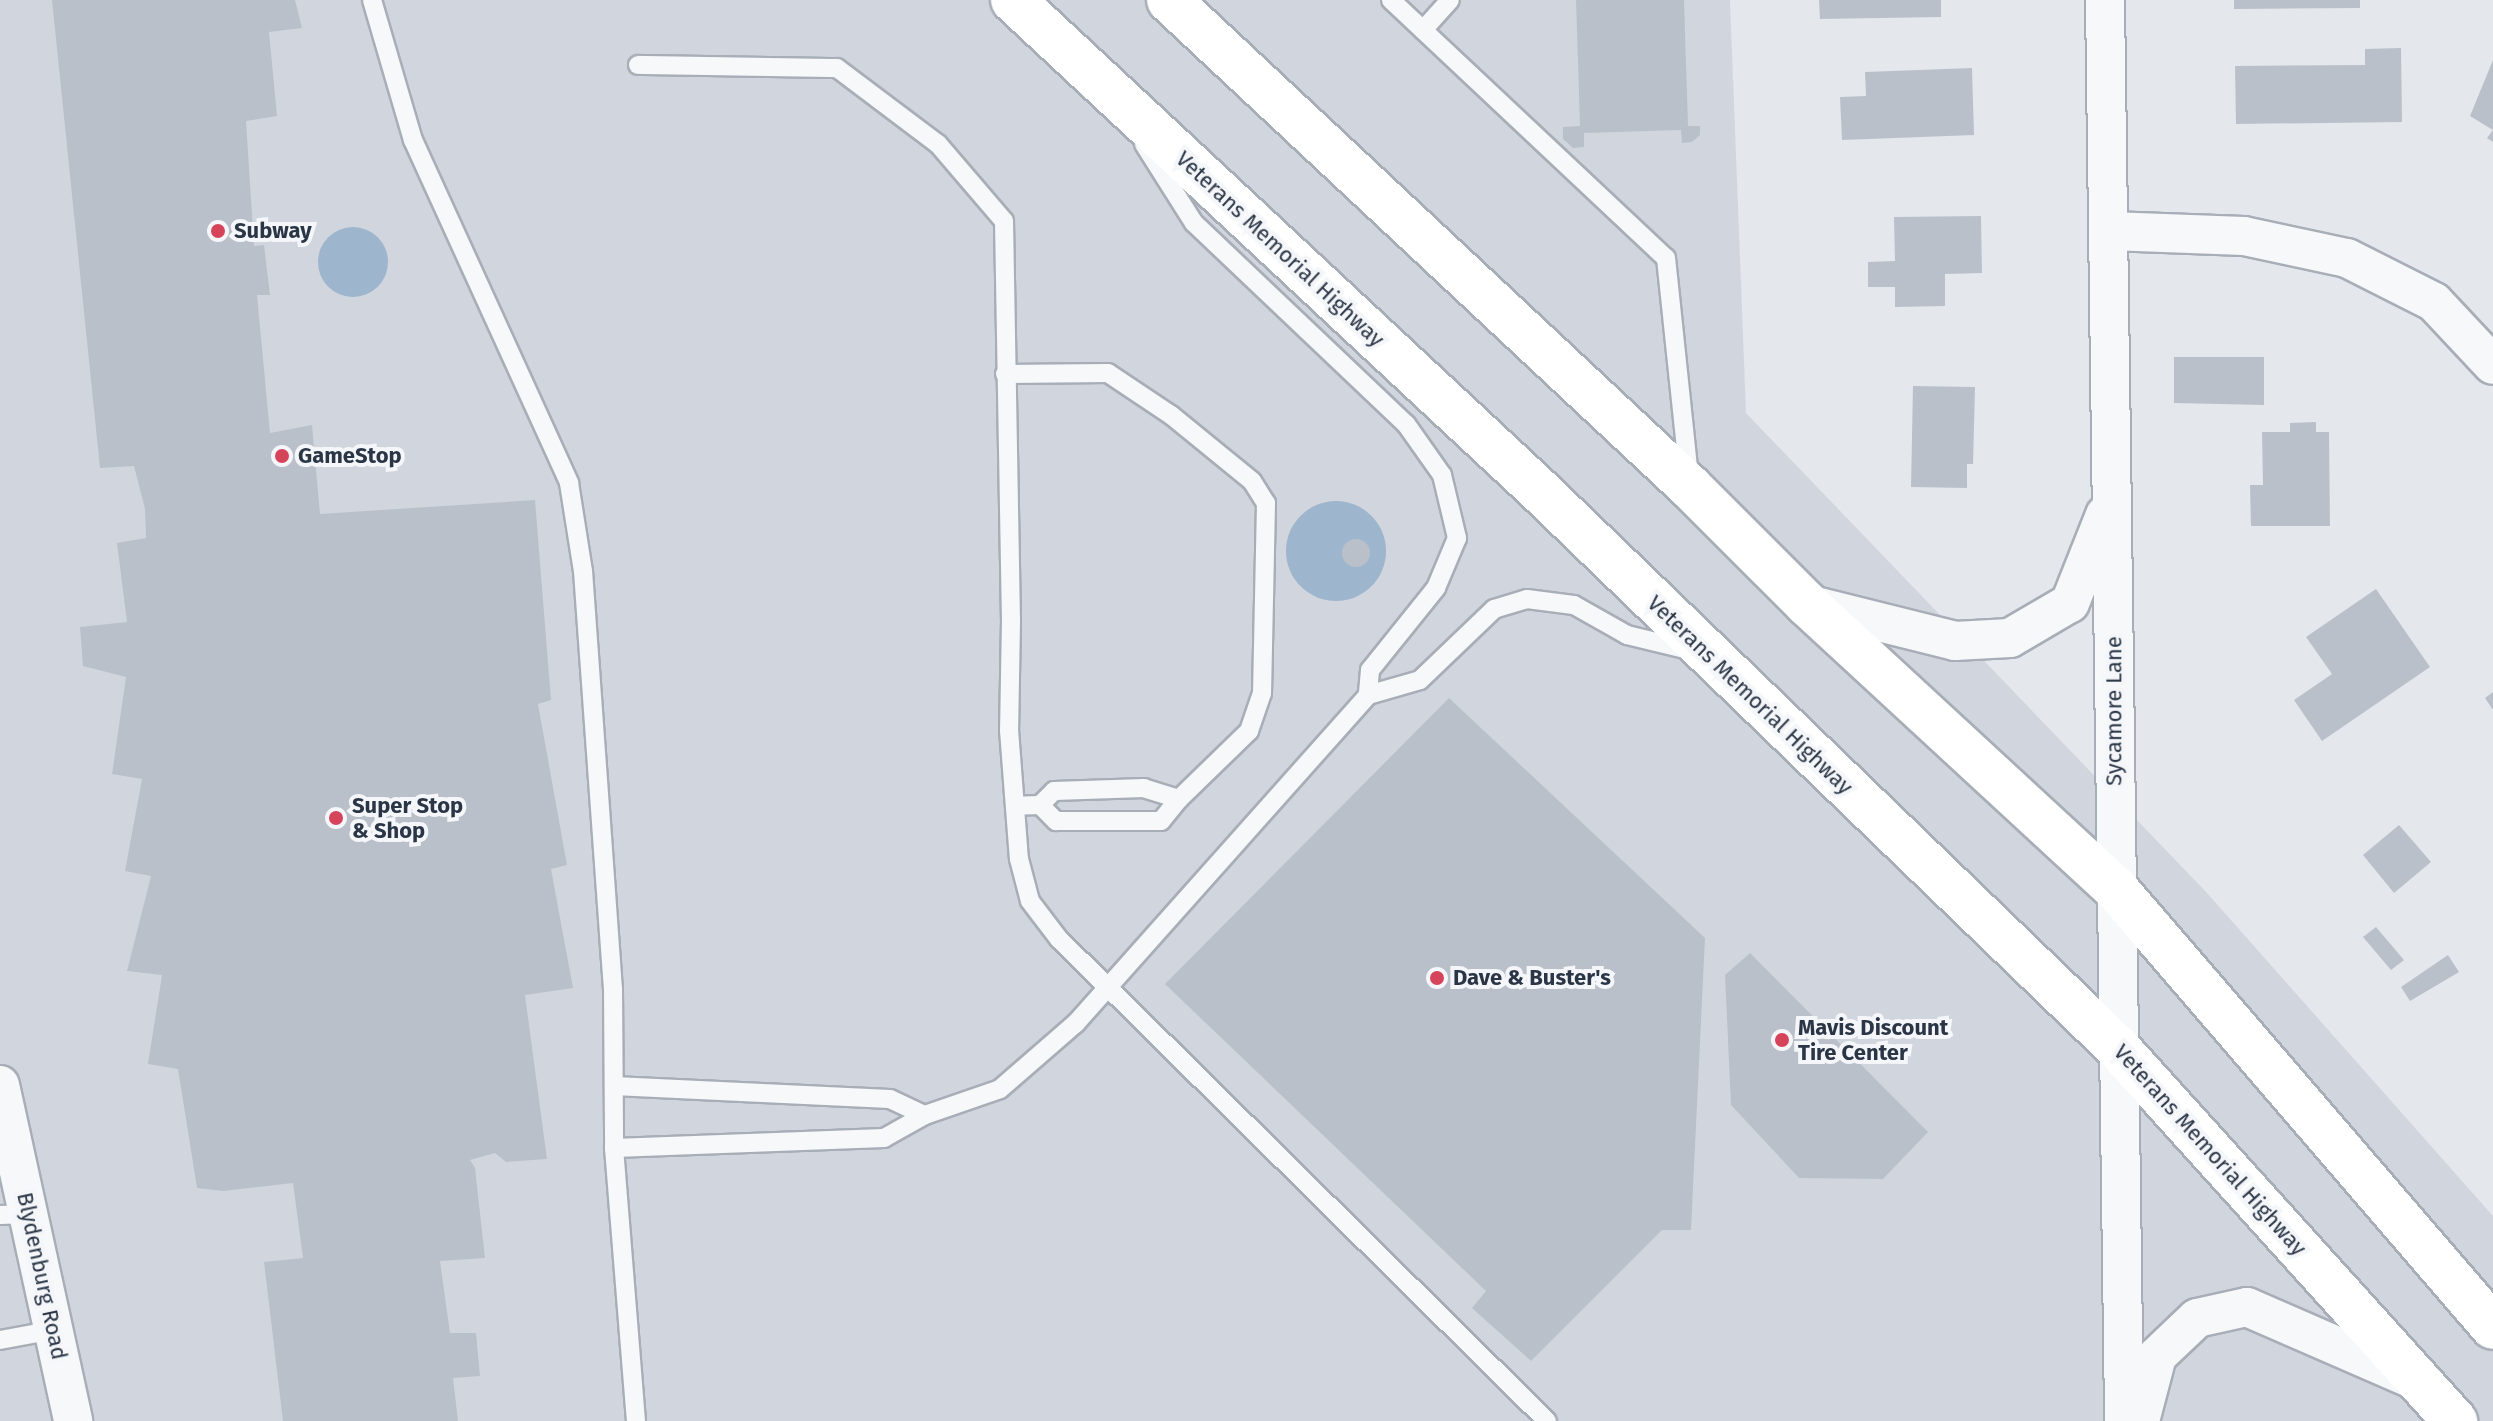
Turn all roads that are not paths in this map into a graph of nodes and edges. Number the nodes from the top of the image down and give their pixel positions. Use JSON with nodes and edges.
{"nodes":[{"id":1,"x":372,"y":0,"type":"edge"},
{"id":2,"x":1013,"y":0,"type":"edge"},
{"id":3,"x":1169,"y":0,"type":"edge"},
{"id":4,"x":1391,"y":0,"type":"edge"},
{"id":5,"x":1450,"y":0,"type":"edge"},
{"id":6,"x":2105,"y":0,"type":"edge"},
{"id":7,"x":1423,"y":30,"type":"junction"},
{"id":8,"x":638,"y":65,"type":"dead end"},
{"id":9,"x":1111,"y":91,"type":"junction"},
{"id":10,"x":2110,"y":231,"type":"junction"},
{"id":11,"x":2493,"y":365,"type":"edge"},
{"id":12,"x":1005,"y":374,"type":"junction"},
{"id":13,"x":1690,"y":487,"type":"junction"},
{"id":14,"x":2112,"y":497,"type":"junction"},
{"id":15,"x":1807,"y":604,"type":"junction"},
{"id":16,"x":1707,"y":655,"type":"junction"},
{"id":17,"x":1368,"y":695,"type":"junction"},
{"id":18,"x":1179,"y":799,"type":"junction"},
{"id":19,"x":1040,"y":805,"type":"junction"},
{"id":20,"x":1016,"y":806,"type":"junction"},
{"id":21,"x":2115,"y":888,"type":"junction"},
{"id":22,"x":1110,"y":987,"type":"junction"},
{"id":23,"x":2116,"y":1046,"type":"junction"},
{"id":24,"x":0,"y":1085,"type":"edge"},
{"id":25,"x":614,"y":1086,"type":"junction"},
{"id":26,"x":925,"y":1115,"type":"junction"},
{"id":27,"x":614,"y":1148,"type":"junction"},
{"id":28,"x":15,"y":1214,"type":"edge"},
{"id":29,"x":2493,"y":1327,"type":"edge"},
{"id":30,"x":54,"y":1330,"type":"junction"},
{"id":31,"x":0,"y":1340,"type":"edge"},
{"id":32,"x":2419,"y":1382,"type":"junction"},
{"id":33,"x":73,"y":1421,"type":"edge"},
{"id":34,"x":636,"y":1421,"type":"edge"},
{"id":35,"x":1547,"y":1421,"type":"edge"},
{"id":36,"x":2124,"y":1421,"type":"edge"},
{"id":37,"x":2140,"y":1421,"type":"edge"},
{"id":38,"x":2455,"y":1421,"type":"edge"}],
"edges":[{"from":1,"to":25,"type":"lane"},
{"from":2,"to":9,"type":"highway","name":"Veterans Memorial Highway"},
{"from":3,"to":13,"type":"highway"},
{"from":4,"to":7,"type":"lane"},
{"from":5,"to":7,"type":"lane"},
{"from":6,"to":10,"type":"street","name":"Sycamore Lane"},
{"from":7,"to":13,"type":"lane"},
{"from":8,"to":12,"type":"lane"},
{"from":9,"to":16,"type":"highway","name":"Veterans Memorial Highway"},
{"from":9,"to":17,"type":"lane"},
{"from":10,"to":11,"type":"street"},
{"from":10,"to":14,"type":"street","name":"Sycamore Lane"},
{"from":12,"to":18,"type":"lane"},
{"from":12,"to":20,"type":"lane"},
{"from":13,"to":15,"type":"highway"},
{"from":14,"to":15,"type":"street"},
{"from":14,"to":21,"type":"street","name":"Sycamore Lane"},
{"from":15,"to":21,"type":"highway"},
{"from":16,"to":17,"type":"lane"},
{"from":16,"to":23,"type":"highway","name":"Veterans Memorial Highway"},
{"from":17,"to":22,"type":"lane"},
{"from":18,"to":19,"type":"lane"},
{"from":18,"to":19,"type":"lane"},
{"from":19,"to":20,"type":"lane"},
{"from":20,"to":22,"type":"lane"},
{"from":21,"to":23,"type":"street","name":"Sycamore Lane"},
{"from":21,"to":29,"type":"highway"},
{"from":22,"to":26,"type":"lane"},
{"from":22,"to":35,"type":"lane"},
{"from":23,"to":32,"type":"highway","name":"Veterans Memorial Highway"},
{"from":23,"to":36,"type":"street","name":"Sycamore Lane"},
{"from":24,"to":28,"type":"street","name":"Blydenburg Road"},
{"from":25,"to":26,"type":"lane"},
{"from":25,"to":27,"type":"lane"},
{"from":26,"to":27,"type":"lane"},
{"from":27,"to":34,"type":"lane"},
{"from":28,"to":30,"type":"street","name":"Blydenburg Road"},
{"from":30,"to":31,"type":"lane"},
{"from":30,"to":33,"type":"street","name":"Blydenburg Road"},
{"from":32,"to":37,"type":"street"},
{"from":32,"to":38,"type":"highway","name":"Veterans Memorial Highway"}]}
